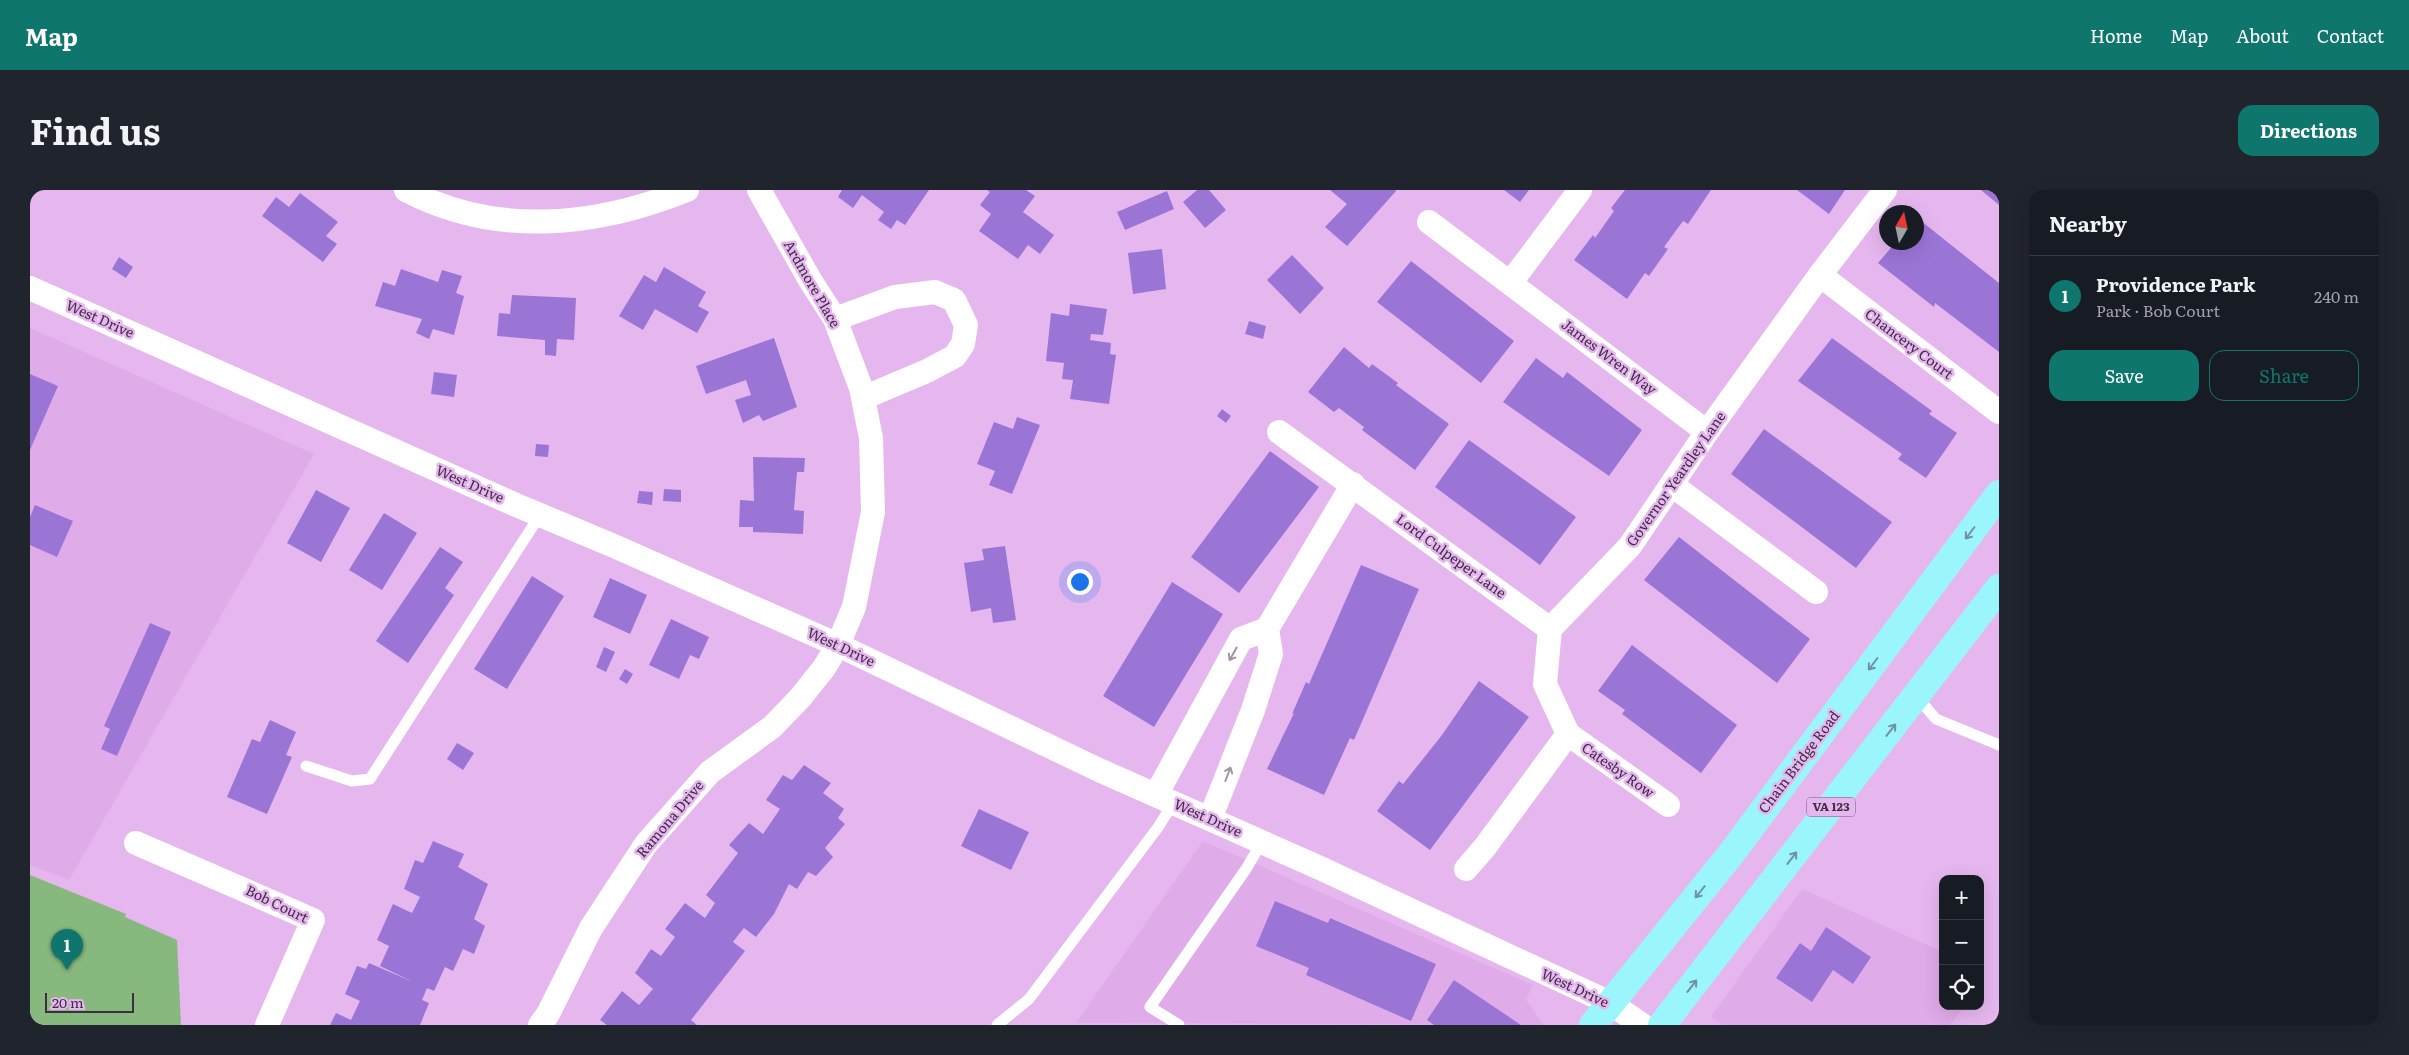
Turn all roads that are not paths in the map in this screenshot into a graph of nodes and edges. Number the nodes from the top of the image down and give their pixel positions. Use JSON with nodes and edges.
{"nodes":[{"id":1,"x":406,"y":190,"type":"edge"},
{"id":2,"x":687,"y":190,"type":"edge"},
{"id":3,"x":759,"y":190,"type":"edge"},
{"id":4,"x":1580,"y":190,"type":"edge"},
{"id":5,"x":1885,"y":190,"type":"edge"},
{"id":6,"x":1429,"y":222,"type":"dead end"},
{"id":7,"x":1820,"y":275,"type":"junction"},
{"id":8,"x":1511,"y":282,"type":"junction"},
{"id":9,"x":30,"y":288,"type":"edge"},
{"id":10,"x":835,"y":319,"type":"junction"},
{"id":11,"x":863,"y":398,"type":"junction"},
{"id":12,"x":1999,"y":412,"type":"edge"},
{"id":13,"x":1279,"y":432,"type":"dead end"},
{"id":14,"x":1707,"y":432,"type":"junction"},
{"id":15,"x":1353,"y":484,"type":"junction"},
{"id":16,"x":1672,"y":485,"type":"junction"},
{"id":17,"x":1999,"y":494,"type":"edge"},
{"id":18,"x":540,"y":515,"type":"junction"},
{"id":19,"x":1999,"y":588,"type":"edge"},
{"id":20,"x":1816,"y":592,"type":"dead end"},
{"id":21,"x":1266,"y":628,"type":"junction"},
{"id":22,"x":1550,"y":629,"type":"junction"},
{"id":23,"x":838,"y":645,"type":"junction"},
{"id":24,"x":1917,"y":697,"type":"junction"},
{"id":25,"x":1568,"y":734,"type":"junction"},
{"id":26,"x":1999,"y":745,"type":"edge"},
{"id":27,"x":306,"y":766,"type":"dead end"},
{"id":28,"x":1165,"y":799,"type":"junction"},
{"id":29,"x":1668,"y":805,"type":"dead end"},
{"id":30,"x":1210,"y":819,"type":"junction"},
{"id":31,"x":1262,"y":842,"type":"junction"},
{"id":32,"x":136,"y":843,"type":"dead end"},
{"id":33,"x":1466,"y":869,"type":"dead end"},
{"id":34,"x":1610,"y":1003,"type":"junction"},
{"id":35,"x":267,"y":1025,"type":"edge"},
{"id":36,"x":540,"y":1025,"type":"edge"},
{"id":37,"x":998,"y":1025,"type":"edge"},
{"id":38,"x":1179,"y":1025,"type":"edge"},
{"id":39,"x":1593,"y":1025,"type":"edge"},
{"id":40,"x":1642,"y":1025,"type":"edge"},
{"id":41,"x":1662,"y":1025,"type":"edge"}],
"edges":[{"from":1,"to":2,"type":"street"},
{"from":3,"to":10,"type":"street","name":"Ardmore Place"},
{"from":4,"to":8,"type":"street"},
{"from":5,"to":7,"type":"street","name":"Governor Yeardley Lane"},
{"from":6,"to":8,"type":"street","name":"James Wren Way"},
{"from":7,"to":12,"type":"street","name":"Chancery Court"},
{"from":7,"to":14,"type":"street","name":"Governor Yeardley Lane"},
{"from":8,"to":14,"type":"street","name":"James Wren Way"},
{"from":9,"to":18,"type":"street","name":"West Drive"},
{"from":10,"to":11,"type":"street","name":"Ardmore Place"},
{"from":10,"to":11,"type":"street"},
{"from":11,"to":23,"type":"street","name":"Ardmore Place"},
{"from":13,"to":15,"type":"street","name":"Lord Culpeper Lane"},
{"from":14,"to":16,"type":"street","name":"Governor Yeardley Lane"},
{"from":15,"to":21,"type":"street"},
{"from":15,"to":22,"type":"street","name":"Lord Culpeper Lane"},
{"from":16,"to":20,"type":"street"},
{"from":16,"to":22,"type":"street","name":"Governor Yeardley Lane"},
{"from":17,"to":34,"type":"main road","name":"Chain Bridge Road","one_way":true},
{"from":18,"to":23,"type":"street","name":"West Drive"},
{"from":18,"to":27,"type":"lane"},
{"from":19,"to":24,"type":"main road","number":"VA 123"},
{"from":21,"to":28,"type":"street","one_way":true},
{"from":30,"to":21,"type":"street","one_way":true},
{"from":22,"to":25,"type":"street"},
{"from":23,"to":28,"type":"street","name":"West Drive"},
{"from":23,"to":36,"type":"street","name":"Ramona Drive"},
{"from":24,"to":26,"type":"lane"},
{"from":41,"to":24,"type":"main road","number":"VA 123","one_way":true},
{"from":25,"to":29,"type":"street","name":"Catesby Row"},
{"from":25,"to":33,"type":"street"},
{"from":28,"to":30,"type":"street","name":"West Drive"},
{"from":28,"to":37,"type":"lane"},
{"from":30,"to":31,"type":"street","name":"West Drive"},
{"from":31,"to":34,"type":"street","name":"West Drive"},
{"from":31,"to":38,"type":"lane"},
{"from":32,"to":35,"type":"street","name":"Bob Court"},
{"from":34,"to":39,"type":"main road","name":"Chain Bridge Road"},
{"from":34,"to":40,"type":"street","name":"West Drive"}]}
